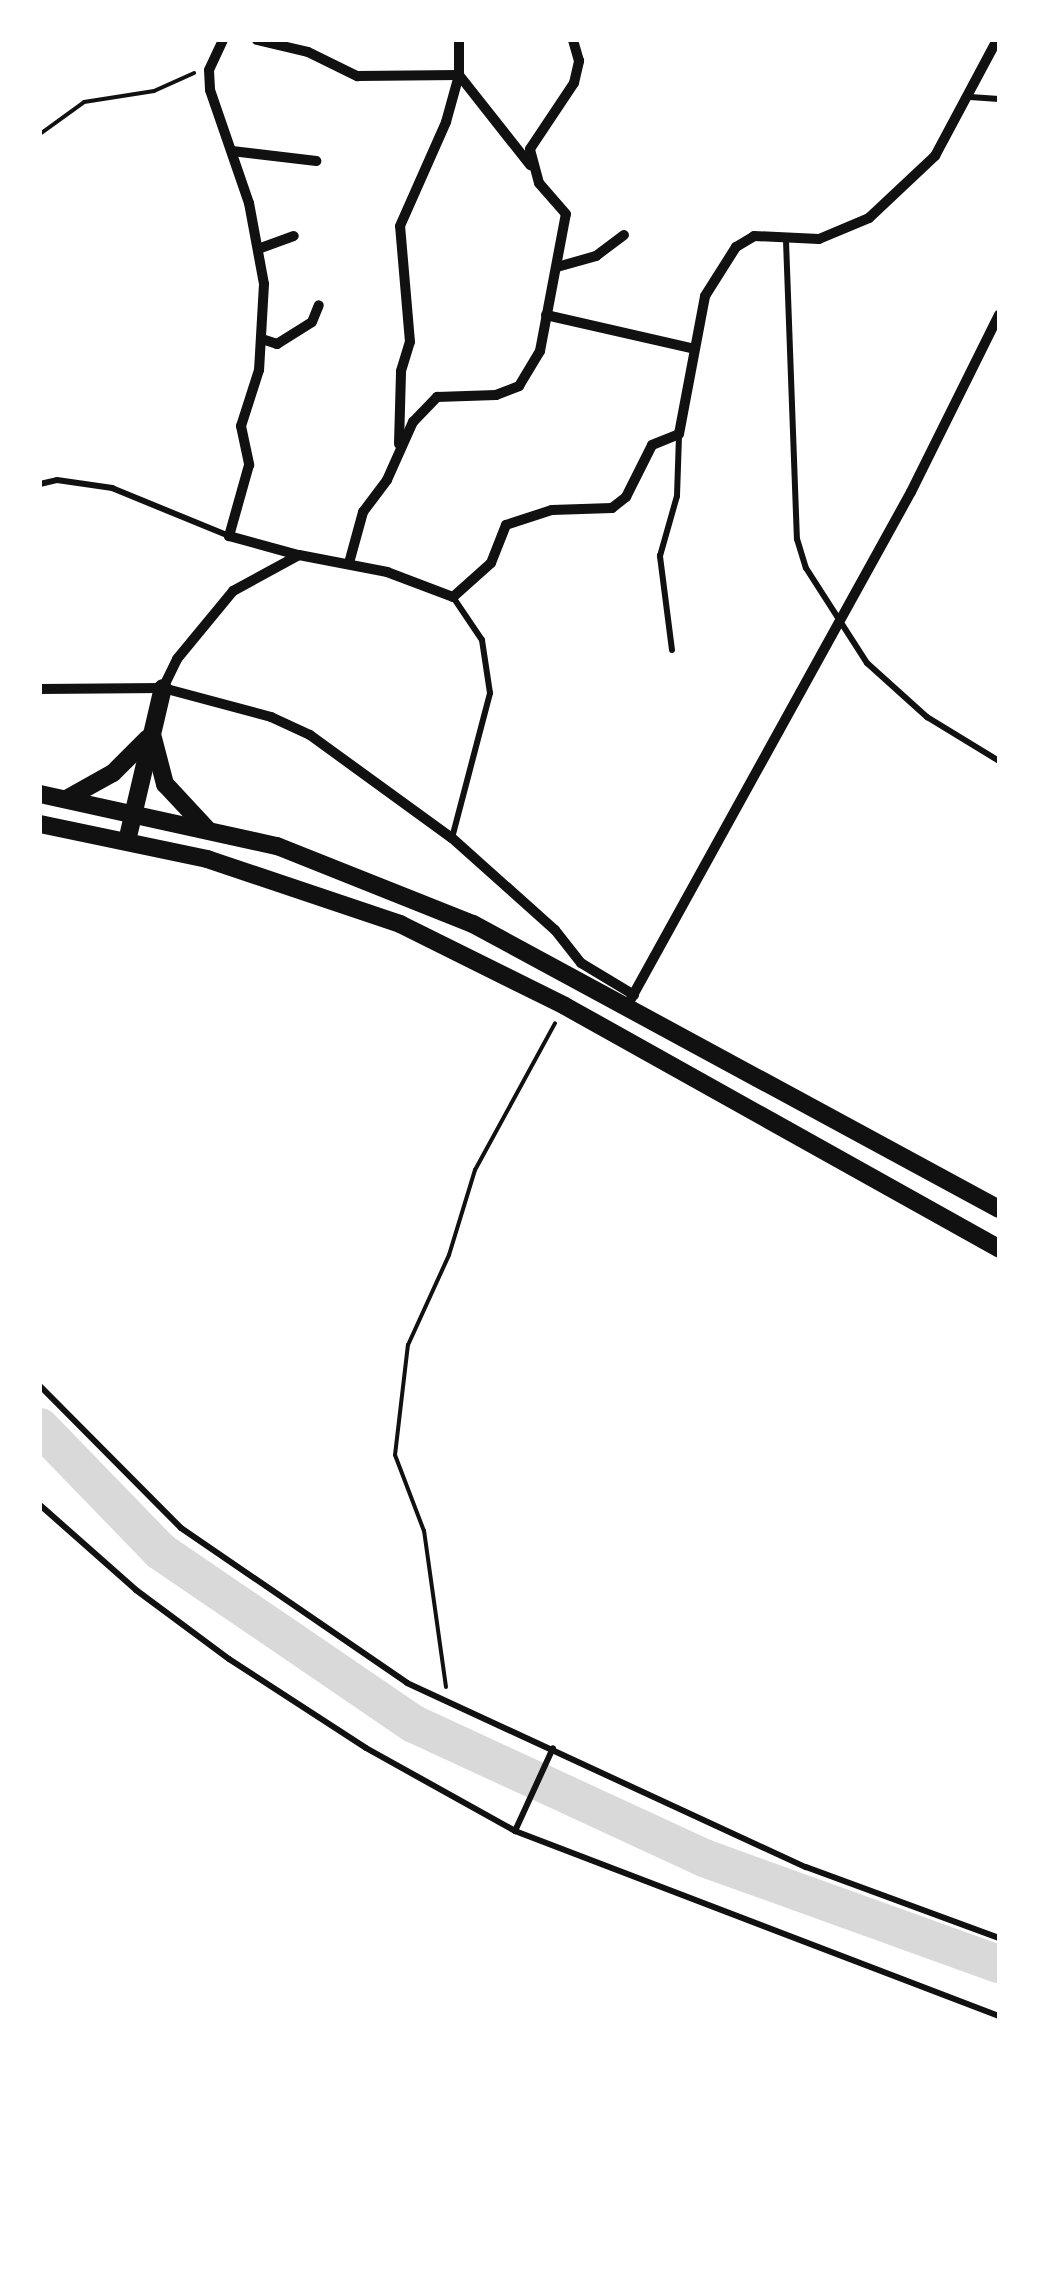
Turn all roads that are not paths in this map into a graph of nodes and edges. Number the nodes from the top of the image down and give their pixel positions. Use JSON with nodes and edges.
{"nodes":[{"id":1,"x":222,"y":40,"type":"edge"},
{"id":2,"x":257,"y":40,"type":"edge"},
{"id":3,"x":459,"y":40,"type":"edge"},
{"id":4,"x":573,"y":40,"type":"edge"},
{"id":5,"x":997,"y":40,"type":"edge"},
{"id":6,"x":459,"y":74,"type":"junction"},
{"id":7,"x":970,"y":97,"type":"junction"},
{"id":8,"x":999,"y":99,"type":"edge"},
{"id":9,"x":232,"y":151,"type":"junction"},
{"id":10,"x":316,"y":160,"type":"dead end"},
{"id":11,"x":530,"y":166,"type":"junction"},
{"id":12,"x":624,"y":235,"type":"dead end"},
{"id":13,"x":294,"y":236,"type":"dead end"},
{"id":14,"x":786,"y":240,"type":"junction"},
{"id":15,"x":258,"y":249,"type":"junction"},
{"id":16,"x":557,"y":267,"type":"junction"},
{"id":17,"x":319,"y":305,"type":"dead end"},
{"id":18,"x":546,"y":315,"type":"junction"},
{"id":19,"x":999,"y":315,"type":"edge"},
{"id":20,"x":262,"y":339,"type":"junction"},
{"id":21,"x":691,"y":348,"type":"junction"},
{"id":22,"x":679,"y":434,"type":"junction"},
{"id":23,"x":398,"y":450,"type":"junction"},
{"id":24,"x":40,"y":484,"type":"edge"},
{"id":25,"x":229,"y":536,"type":"junction"},
{"id":26,"x":300,"y":555,"type":"junction"},
{"id":27,"x":349,"y":562,"type":"junction"},
{"id":28,"x":453,"y":597,"type":"junction"},
{"id":29,"x":841,"y":620,"type":"junction"},
{"id":30,"x":672,"y":650,"type":"dead end"},
{"id":31,"x":163,"y":688,"type":"junction"},
{"id":32,"x":40,"y":689,"type":"edge"},
{"id":33,"x":152,"y":734,"type":"junction"},
{"id":34,"x":999,"y":761,"type":"edge"},
{"id":35,"x":40,"y":794,"type":"edge"},
{"id":36,"x":68,"y":798,"type":"junction"},
{"id":37,"x":134,"y":811,"type":"junction"},
{"id":38,"x":40,"y":824,"type":"edge"},
{"id":39,"x":208,"y":829,"type":"junction"},
{"id":40,"x":452,"y":838,"type":"junction"},
{"id":41,"x":127,"y":841,"type":"junction"},
{"id":42,"x":630,"y":1001,"type":"junction"},
{"id":43,"x":999,"y":1209,"type":"edge"},
{"id":44,"x":999,"y":1249,"type":"edge"},
{"id":45,"x":40,"y":1386,"type":"edge"},
{"id":46,"x":40,"y":1505,"type":"edge"},
{"id":47,"x":553,"y":1748,"type":"junction"},
{"id":48,"x":515,"y":1831,"type":"junction"},
{"id":49,"x":999,"y":1938,"type":"edge"},
{"id":50,"x":999,"y":2016,"type":"edge"}],
"edges":[{"from":1,"to":9,"type":"street"},
{"from":2,"to":6,"type":"street"},
{"from":3,"to":6,"type":"street"},
{"from":4,"to":11,"type":"street"},
{"from":5,"to":7,"type":"street"},
{"from":6,"to":11,"type":"street"},
{"from":6,"to":23,"type":"street"},
{"from":7,"to":8,"type":"lane"},
{"from":7,"to":14,"type":"street"},
{"from":9,"to":10,"type":"street"},
{"from":9,"to":15,"type":"street"},
{"from":11,"to":16,"type":"street"},
{"from":12,"to":16,"type":"street"},
{"from":13,"to":15,"type":"street"},
{"from":14,"to":21,"type":"street"},
{"from":14,"to":29,"type":"lane"},
{"from":15,"to":20,"type":"street"},
{"from":16,"to":18,"type":"street"},
{"from":17,"to":20,"type":"street"},
{"from":18,"to":21,"type":"street"},
{"from":18,"to":23,"type":"street"},
{"from":19,"to":29,"type":"street"},
{"from":20,"to":25,"type":"street"},
{"from":21,"to":22,"type":"street"},
{"from":22,"to":28,"type":"street"},
{"from":22,"to":30,"type":"lane"},
{"from":23,"to":27,"type":"street"},
{"from":24,"to":25,"type":"lane"},
{"from":25,"to":26,"type":"street"},
{"from":26,"to":27,"type":"street"},
{"from":26,"to":31,"type":"street"},
{"from":27,"to":28,"type":"street"},
{"from":28,"to":40,"type":"lane"},
{"from":29,"to":34,"type":"lane"},
{"from":29,"to":42,"type":"street"},
{"from":31,"to":32,"type":"street"},
{"from":31,"to":33,"type":"main road"},
{"from":31,"to":40,"type":"street"},
{"from":33,"to":36,"type":"main road"},
{"from":33,"to":37,"type":"main road"},
{"from":33,"to":39,"type":"main road"},
{"from":35,"to":36,"type":"main road"},
{"from":36,"to":37,"type":"main road"},
{"from":37,"to":39,"type":"main road"},
{"from":37,"to":41,"type":"main road"},
{"from":38,"to":41,"type":"main road"},
{"from":39,"to":42,"type":"main road"},
{"from":40,"to":42,"type":"street"},
{"from":41,"to":44,"type":"main road"},
{"from":42,"to":43,"type":"main road"},
{"from":45,"to":47,"type":"lane"},
{"from":46,"to":48,"type":"lane"},
{"from":47,"to":48,"type":"lane"},
{"from":47,"to":49,"type":"lane"},
{"from":48,"to":50,"type":"lane"}]}
